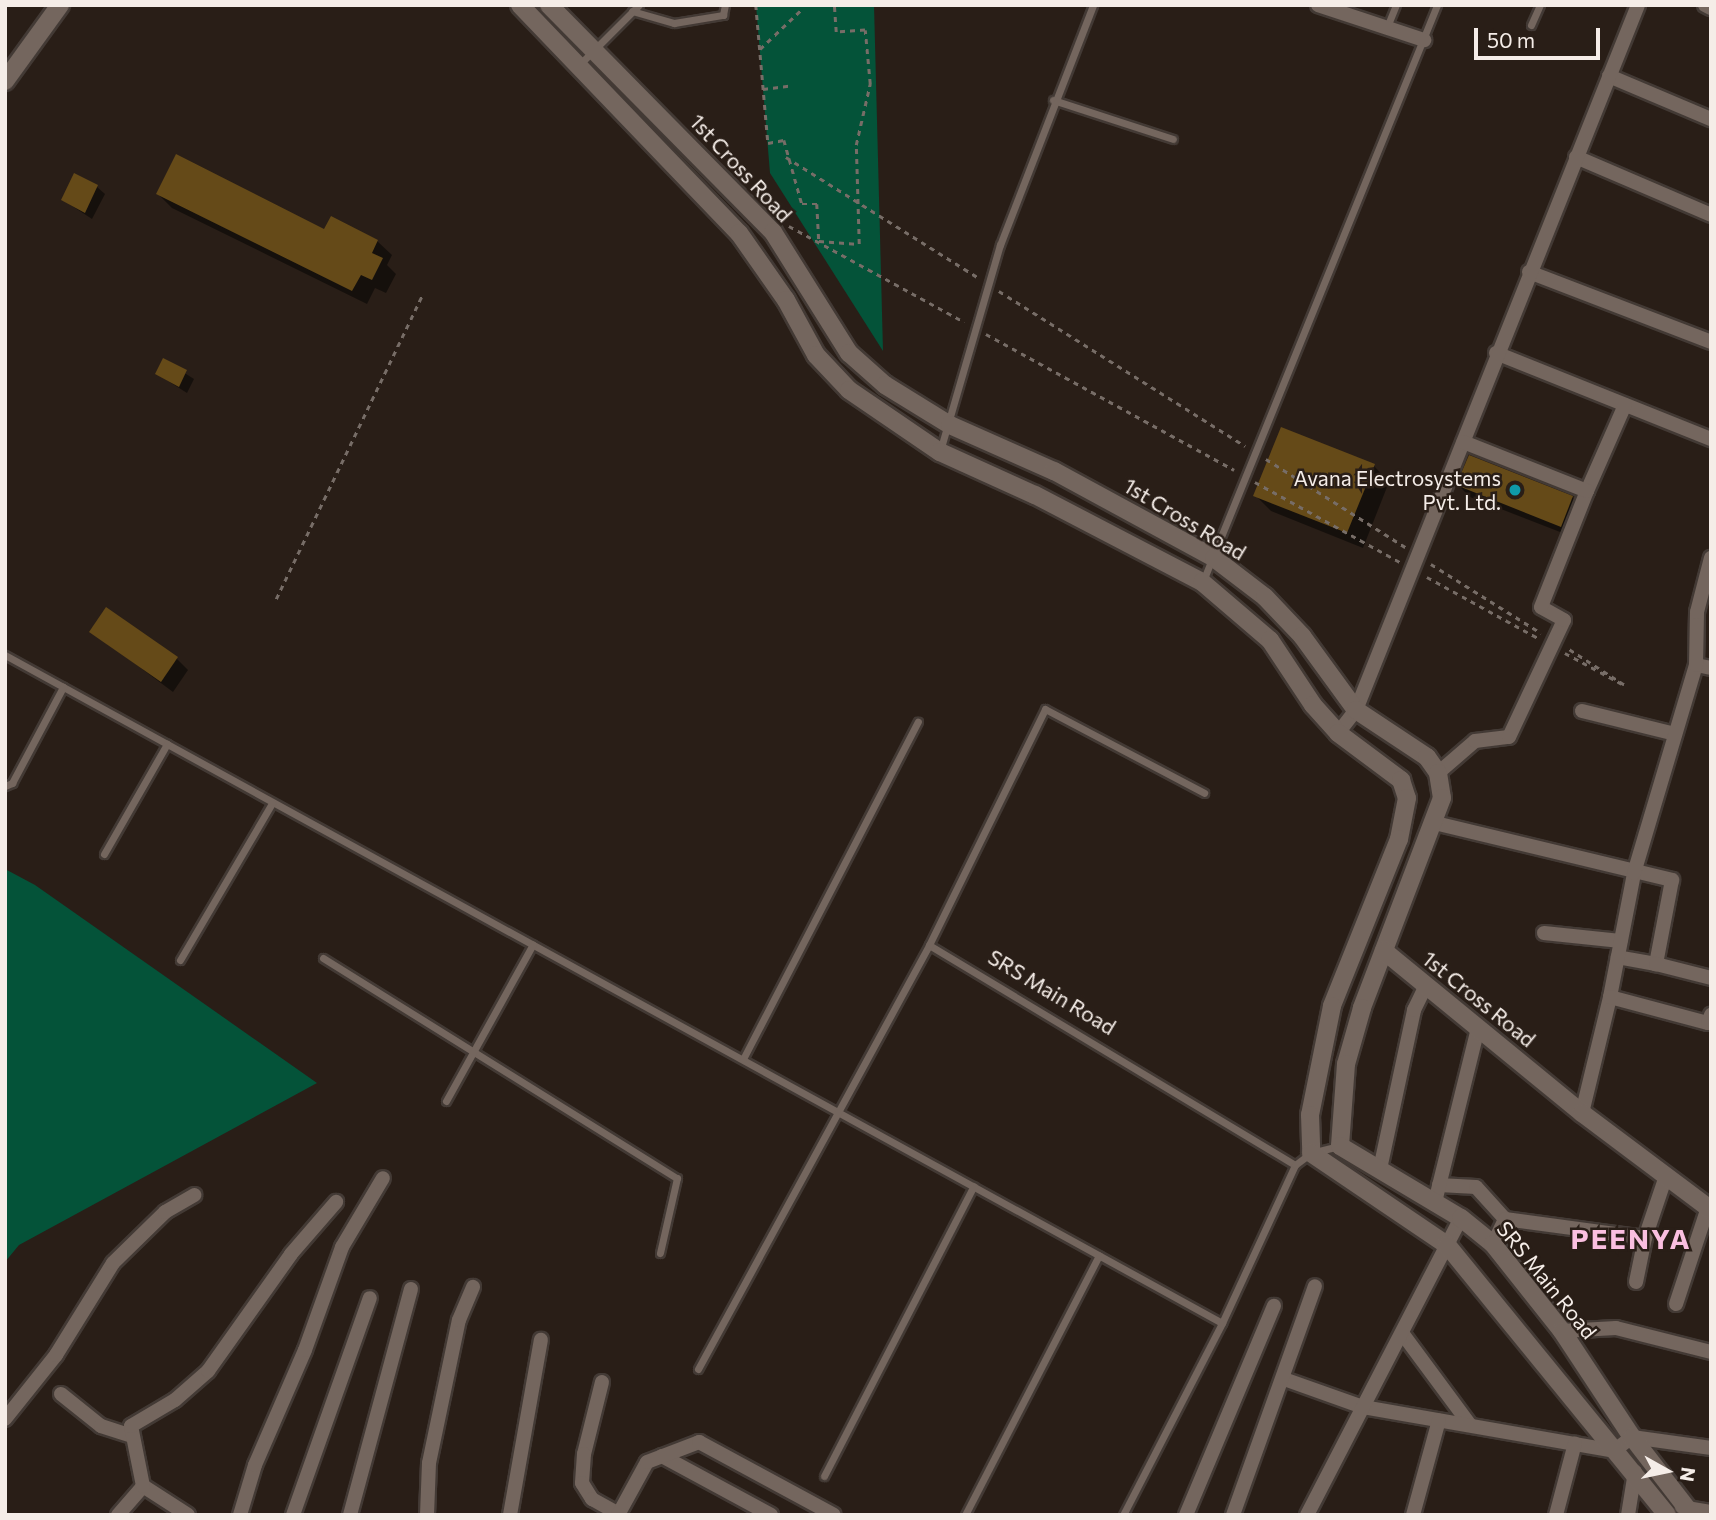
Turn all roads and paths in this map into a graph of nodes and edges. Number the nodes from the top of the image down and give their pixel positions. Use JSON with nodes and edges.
{"nodes":[{"id":1,"x":60,"y":5,"type":"edge"},
{"id":2,"x":520,"y":5,"type":"edge"},
{"id":3,"x":549,"y":5,"type":"edge"},
{"id":4,"x":725,"y":5,"type":"edge"},
{"id":5,"x":755,"y":5,"type":"edge"},
{"id":6,"x":834,"y":5,"type":"edge"},
{"id":7,"x":1093,"y":5,"type":"edge"},
{"id":8,"x":1318,"y":5,"type":"edge"},
{"id":9,"x":1396,"y":5,"type":"edge"},
{"id":10,"x":1437,"y":5,"type":"edge"},
{"id":11,"x":1540,"y":5,"type":"edge"},
{"id":12,"x":1638,"y":5,"type":"edge"},
{"id":13,"x":1705,"y":5,"type":"edge"},
{"id":14,"x":634,"y":7,"type":"edge"},
{"id":15,"x":1711,"y":8,"type":"edge"},
{"id":16,"x":800,"y":10,"type":"dead end"},
{"id":17,"x":1531,"y":24,"type":"dead end"},
{"id":18,"x":1387,"y":28,"type":"junction"},
{"id":19,"x":1424,"y":40,"type":"junction"},
{"id":20,"x":594,"y":50,"type":"junction"},
{"id":21,"x":759,"y":50,"type":"junction"},
{"id":22,"x":578,"y":66,"type":"junction"},
{"id":23,"x":1609,"y":76,"type":"junction"},
{"id":24,"x":5,"y":81,"type":"edge"},
{"id":25,"x":789,"y":86,"type":"dead end"},
{"id":26,"x":763,"y":89,"type":"junction"},
{"id":27,"x":1053,"y":100,"type":"junction"},
{"id":28,"x":1711,"y":119,"type":"edge"},
{"id":29,"x":1173,"y":139,"type":"dead end"},
{"id":30,"x":786,"y":157,"type":"junction"},
{"id":31,"x":1576,"y":157,"type":"junction"},
{"id":32,"x":1711,"y":215,"type":"edge"},
{"id":33,"x":781,"y":221,"type":"dead end"},
{"id":34,"x":1529,"y":272,"type":"junction"},
{"id":35,"x":987,"y":283,"type":"dead end"},
{"id":36,"x":999,"y":291,"type":"dead end"},
{"id":37,"x":423,"y":293,"type":"dead end"},
{"id":38,"x":1711,"y":342,"type":"edge"},
{"id":39,"x":1496,"y":354,"type":"junction"},
{"id":40,"x":1625,"y":405,"type":"junction"},
{"id":41,"x":950,"y":425,"type":"junction"},
{"id":42,"x":1711,"y":439,"type":"edge"},
{"id":43,"x":1463,"y":442,"type":"junction"},
{"id":44,"x":1246,"y":447,"type":"dead end"},
{"id":45,"x":940,"y":452,"type":"junction"},
{"id":46,"x":1258,"y":454,"type":"dead end"},
{"id":47,"x":1587,"y":491,"type":"junction"},
{"id":48,"x":1411,"y":551,"type":"dead end"},
{"id":49,"x":1214,"y":558,"type":"junction"},
{"id":50,"x":1423,"y":558,"type":"dead end"},
{"id":51,"x":1711,"y":558,"type":"edge"},
{"id":52,"x":1404,"y":564,"type":"dead end"},
{"id":53,"x":1416,"y":571,"type":"dead end"},
{"id":54,"x":1202,"y":582,"type":"junction"},
{"id":55,"x":276,"y":599,"type":"dead end"},
{"id":56,"x":1564,"y":650,"type":"joint"},
{"id":57,"x":5,"y":656,"type":"edge"},
{"id":58,"x":1703,"y":667,"type":"edge"},
{"id":59,"x":63,"y":687,"type":"junction"},
{"id":60,"x":1356,"y":710,"type":"junction"},
{"id":61,"x":1582,"y":711,"type":"dead end"},
{"id":62,"x":918,"y":722,"type":"dead end"},
{"id":63,"x":1338,"y":733,"type":"junction"},
{"id":64,"x":1675,"y":734,"type":"junction"},
{"id":65,"x":167,"y":744,"type":"junction"},
{"id":66,"x":1437,"y":773,"type":"junction"},
{"id":67,"x":5,"y":786,"type":"edge"},
{"id":68,"x":1204,"y":793,"type":"dead end"},
{"id":69,"x":272,"y":803,"type":"junction"},
{"id":70,"x":1435,"y":823,"type":"junction"},
{"id":71,"x":104,"y":854,"type":"dead end"},
{"id":72,"x":1634,"y":873,"type":"junction"},
{"id":73,"x":1544,"y":933,"type":"dead end"},
{"id":74,"x":1621,"y":941,"type":"junction"},
{"id":75,"x":533,"y":944,"type":"junction"},
{"id":76,"x":929,"y":945,"type":"junction"},
{"id":77,"x":1384,"y":951,"type":"junction"},
{"id":78,"x":1618,"y":957,"type":"junction"},
{"id":79,"x":323,"y":958,"type":"dead end"},
{"id":80,"x":180,"y":960,"type":"dead end"},
{"id":81,"x":1656,"y":964,"type":"junction"},
{"id":82,"x":1711,"y":978,"type":"edge"},
{"id":83,"x":1426,"y":985,"type":"junction"},
{"id":84,"x":1610,"y":997,"type":"junction"},
{"id":85,"x":1711,"y":1015,"type":"edge"},
{"id":86,"x":1478,"y":1028,"type":"junction"},
{"id":87,"x":474,"y":1052,"type":"junction"},
{"id":88,"x":743,"y":1059,"type":"junction"},
{"id":89,"x":446,"y":1101,"type":"dead end"},
{"id":90,"x":838,"y":1111,"type":"junction"},
{"id":91,"x":1582,"y":1113,"type":"junction"},
{"id":92,"x":1340,"y":1146,"type":"junction"},
{"id":93,"x":1311,"y":1153,"type":"junction"},
{"id":94,"x":1295,"y":1165,"type":"junction"},
{"id":95,"x":1380,"y":1169,"type":"junction"},
{"id":96,"x":1666,"y":1176,"type":"junction"},
{"id":97,"x":383,"y":1178,"type":"dead end"},
{"id":98,"x":974,"y":1186,"type":"junction"},
{"id":99,"x":1437,"y":1194,"type":"junction"},
{"id":100,"x":194,"y":1195,"type":"dead end"},
{"id":101,"x":336,"y":1202,"type":"dead end"},
{"id":102,"x":1709,"y":1209,"type":"edge"},
{"id":103,"x":1461,"y":1218,"type":"junction"},
{"id":104,"x":1505,"y":1219,"type":"junction"},
{"id":105,"x":1645,"y":1238,"type":"junction"},
{"id":106,"x":1493,"y":1244,"type":"junction"},
{"id":107,"x":1447,"y":1245,"type":"junction"},
{"id":108,"x":660,"y":1253,"type":"dead end"},
{"id":109,"x":1099,"y":1255,"type":"junction"},
{"id":110,"x":1636,"y":1282,"type":"dead end"},
{"id":111,"x":1315,"y":1286,"type":"dead end"},
{"id":112,"x":473,"y":1287,"type":"dead end"},
{"id":113,"x":411,"y":1289,"type":"dead end"},
{"id":114,"x":370,"y":1298,"type":"dead end"},
{"id":115,"x":1676,"y":1304,"type":"dead end"},
{"id":116,"x":1274,"y":1306,"type":"dead end"},
{"id":117,"x":1222,"y":1323,"type":"junction"},
{"id":118,"x":1562,"y":1331,"type":"junction"},
{"id":119,"x":1402,"y":1333,"type":"junction"},
{"id":120,"x":541,"y":1340,"type":"dead end"},
{"id":121,"x":1711,"y":1352,"type":"edge"},
{"id":122,"x":698,"y":1368,"type":"dead end"},
{"id":123,"x":1284,"y":1379,"type":"junction"},
{"id":124,"x":602,"y":1382,"type":"dead end"},
{"id":125,"x":61,"y":1394,"type":"dead end"},
{"id":126,"x":1363,"y":1407,"type":"junction"},
{"id":127,"x":5,"y":1419,"type":"edge"},
{"id":128,"x":1439,"y":1420,"type":"junction"},
{"id":129,"x":1471,"y":1425,"type":"junction"},
{"id":130,"x":132,"y":1436,"type":"junction"},
{"id":131,"x":1632,"y":1437,"type":"junction"},
{"id":132,"x":1575,"y":1443,"type":"junction"},
{"id":133,"x":1711,"y":1448,"type":"edge"},
{"id":134,"x":1614,"y":1451,"type":"junction"},
{"id":135,"x":662,"y":1456,"type":"junction"},
{"id":136,"x":1635,"y":1472,"type":"junction"},
{"id":137,"x":824,"y":1476,"type":"dead end"},
{"id":138,"x":143,"y":1486,"type":"junction"},
{"id":139,"x":1688,"y":1510,"type":"edge"},
{"id":140,"x":1711,"y":1512,"type":"edge"},
{"id":141,"x":618,"y":1514,"type":"edge"},
{"id":142,"x":1666,"y":1514,"type":"edge"},
{"id":143,"x":118,"y":1515,"type":"edge"},
{"id":144,"x":188,"y":1515,"type":"edge"},
{"id":145,"x":240,"y":1515,"type":"edge"},
{"id":146,"x":293,"y":1515,"type":"edge"},
{"id":147,"x":350,"y":1515,"type":"edge"},
{"id":148,"x":427,"y":1515,"type":"edge"},
{"id":149,"x":510,"y":1515,"type":"edge"},
{"id":150,"x":771,"y":1515,"type":"edge"},
{"id":151,"x":834,"y":1515,"type":"edge"},
{"id":152,"x":965,"y":1515,"type":"edge"},
{"id":153,"x":1123,"y":1515,"type":"edge"},
{"id":154,"x":1186,"y":1515,"type":"edge"},
{"id":155,"x":1233,"y":1515,"type":"edge"},
{"id":156,"x":1307,"y":1515,"type":"edge"},
{"id":157,"x":1413,"y":1515,"type":"edge"},
{"id":158,"x":1556,"y":1515,"type":"edge"},
{"id":159,"x":1628,"y":1515,"type":"edge"}],
"edges":[{"from":1,"to":24,"type":"street"},
{"from":2,"to":22,"type":"street"},
{"from":3,"to":20,"type":"street","name":"1st Cross Road"},
{"from":4,"to":14,"type":"lane"},
{"from":5,"to":21,"type":"path"},
{"from":6,"to":30,"type":"path"},
{"from":7,"to":27,"type":"lane"},
{"from":8,"to":18,"type":"street"},
{"from":9,"to":18,"type":"lane"},
{"from":10,"to":19,"type":"lane"},
{"from":11,"to":17,"type":"lane"},
{"from":12,"to":23,"type":"street"},
{"from":13,"to":15,"type":"street"},
{"from":14,"to":20,"type":"lane"},
{"from":16,"to":21,"type":"path"},
{"from":18,"to":19,"type":"street"},
{"from":19,"to":49,"type":"lane"},
{"from":20,"to":22,"type":"lane"},
{"from":20,"to":41,"type":"street","name":"1st Cross Road"},
{"from":21,"to":26,"type":"path"},
{"from":22,"to":45,"type":"street"},
{"from":23,"to":28,"type":"street"},
{"from":23,"to":31,"type":"street"},
{"from":25,"to":26,"type":"path"},
{"from":26,"to":30,"type":"path"},
{"from":27,"to":29,"type":"lane"},
{"from":27,"to":41,"type":"lane"},
{"from":30,"to":35,"type":"path"},
{"from":31,"to":32,"type":"street"},
{"from":31,"to":34,"type":"street"},
{"from":33,"to":52,"type":"path"},
{"from":34,"to":38,"type":"street"},
{"from":34,"to":39,"type":"street"},
{"from":36,"to":44,"type":"path"},
{"from":37,"to":55,"type":"path"},
{"from":39,"to":40,"type":"street"},
{"from":39,"to":43,"type":"street"},
{"from":40,"to":42,"type":"street"},
{"from":40,"to":47,"type":"street"},
{"from":41,"to":45,"type":"lane"},
{"from":41,"to":49,"type":"street","name":"1st Cross Road"},
{"from":43,"to":47,"type":"street"},
{"from":43,"to":60,"type":"street"},
{"from":45,"to":54,"type":"street"},
{"from":46,"to":48,"type":"path"},
{"from":47,"to":66,"type":"street"},
{"from":49,"to":54,"type":"lane"},
{"from":49,"to":60,"type":"street","name":"1st Cross Road"},
{"from":50,"to":53,"type":"path"},
{"from":51,"to":58,"type":"street"},
{"from":54,"to":63,"type":"street"},
{"from":56,"to":56,"type":"path"},
{"from":57,"to":59,"type":"lane"},
{"from":58,"to":64,"type":"street"},
{"from":59,"to":65,"type":"lane"},
{"from":59,"to":67,"type":"lane"},
{"from":60,"to":63,"type":"street"},
{"from":60,"to":66,"type":"street","name":"1st Cross Road"},
{"from":61,"to":64,"type":"street"},
{"from":62,"to":88,"type":"lane"},
{"from":63,"to":93,"type":"street"},
{"from":64,"to":72,"type":"street"},
{"from":65,"to":69,"type":"lane"},
{"from":65,"to":71,"type":"lane"},
{"from":66,"to":70,"type":"street"},
{"from":68,"to":76,"type":"lane"},
{"from":69,"to":75,"type":"lane"},
{"from":69,"to":80,"type":"lane"},
{"from":70,"to":72,"type":"street"},
{"from":70,"to":77,"type":"street"},
{"from":72,"to":74,"type":"street"},
{"from":72,"to":81,"type":"street"},
{"from":73,"to":74,"type":"street"},
{"from":74,"to":78,"type":"street"},
{"from":75,"to":87,"type":"lane"},
{"from":75,"to":88,"type":"lane"},
{"from":76,"to":90,"type":"lane"},
{"from":76,"to":94,"type":"lane","name":"SRS Main Road"},
{"from":77,"to":83,"type":"street","name":"1st Cross Road"},
{"from":77,"to":92,"type":"street"},
{"from":78,"to":81,"type":"street"},
{"from":78,"to":84,"type":"street"},
{"from":79,"to":87,"type":"lane"},
{"from":81,"to":82,"type":"street"},
{"from":83,"to":86,"type":"street","name":"1st Cross Road"},
{"from":83,"to":95,"type":"street"},
{"from":84,"to":85,"type":"street"},
{"from":84,"to":91,"type":"street"},
{"from":86,"to":91,"type":"street","name":"1st Cross Road"},
{"from":86,"to":99,"type":"street"},
{"from":87,"to":89,"type":"lane"},
{"from":87,"to":108,"type":"lane"},
{"from":88,"to":90,"type":"lane"},
{"from":90,"to":98,"type":"lane"},
{"from":90,"to":122,"type":"lane"},
{"from":91,"to":96,"type":"street","name":"1st Cross Road"},
{"from":92,"to":93,"type":"lane"},
{"from":92,"to":95,"type":"street","name":"SRS Main Road"},
{"from":93,"to":94,"type":"lane"},
{"from":93,"to":107,"type":"street"},
{"from":94,"to":117,"type":"lane"},
{"from":95,"to":99,"type":"street","name":"SRS Main Road"},
{"from":96,"to":102,"type":"street","name":"1st Cross Road"},
{"from":96,"to":105,"type":"street"},
{"from":97,"to":145,"type":"street"},
{"from":98,"to":109,"type":"lane"},
{"from":98,"to":137,"type":"lane"},
{"from":99,"to":103,"type":"street","name":"SRS Main Road"},
{"from":99,"to":104,"type":"street"},
{"from":100,"to":127,"type":"street"},
{"from":101,"to":130,"type":"street"},
{"from":102,"to":115,"type":"street"},
{"from":103,"to":106,"type":"street","name":"SRS Main Road"},
{"from":103,"to":107,"type":"street"},
{"from":104,"to":105,"type":"street"},
{"from":104,"to":106,"type":"street"},
{"from":105,"to":110,"type":"street"},
{"from":106,"to":118,"type":"street","name":"SRS Main Road"},
{"from":107,"to":119,"type":"street"},
{"from":107,"to":134,"type":"street"},
{"from":109,"to":117,"type":"lane"},
{"from":109,"to":152,"type":"lane"},
{"from":111,"to":123,"type":"street"},
{"from":112,"to":148,"type":"street"},
{"from":113,"to":147,"type":"street"},
{"from":114,"to":146,"type":"street"},
{"from":116,"to":154,"type":"street"},
{"from":117,"to":153,"type":"lane"},
{"from":118,"to":121,"type":"street"},
{"from":118,"to":131,"type":"street","name":"SRS Main Road"},
{"from":119,"to":126,"type":"street"},
{"from":119,"to":129,"type":"street"},
{"from":120,"to":149,"type":"street"},
{"from":123,"to":126,"type":"street"},
{"from":123,"to":155,"type":"street"},
{"from":124,"to":141,"type":"street"},
{"from":125,"to":130,"type":"street"},
{"from":126,"to":128,"type":"street"},
{"from":126,"to":156,"type":"street"},
{"from":128,"to":129,"type":"street"},
{"from":128,"to":157,"type":"street"},
{"from":129,"to":132,"type":"street"},
{"from":130,"to":138,"type":"street"},
{"from":131,"to":133,"type":"street"},
{"from":131,"to":134,"type":"street"},
{"from":131,"to":139,"type":"street","name":"SRS Main Road"},
{"from":132,"to":134,"type":"street"},
{"from":132,"to":158,"type":"street"},
{"from":134,"to":136,"type":"street"},
{"from":135,"to":141,"type":"street"},
{"from":135,"to":150,"type":"street"},
{"from":135,"to":151,"type":"street"},
{"from":136,"to":142,"type":"street"},
{"from":136,"to":159,"type":"street"},
{"from":138,"to":143,"type":"street"},
{"from":138,"to":144,"type":"street"},
{"from":139,"to":140,"type":"street"},
{"from":139,"to":142,"type":"street"}]}
